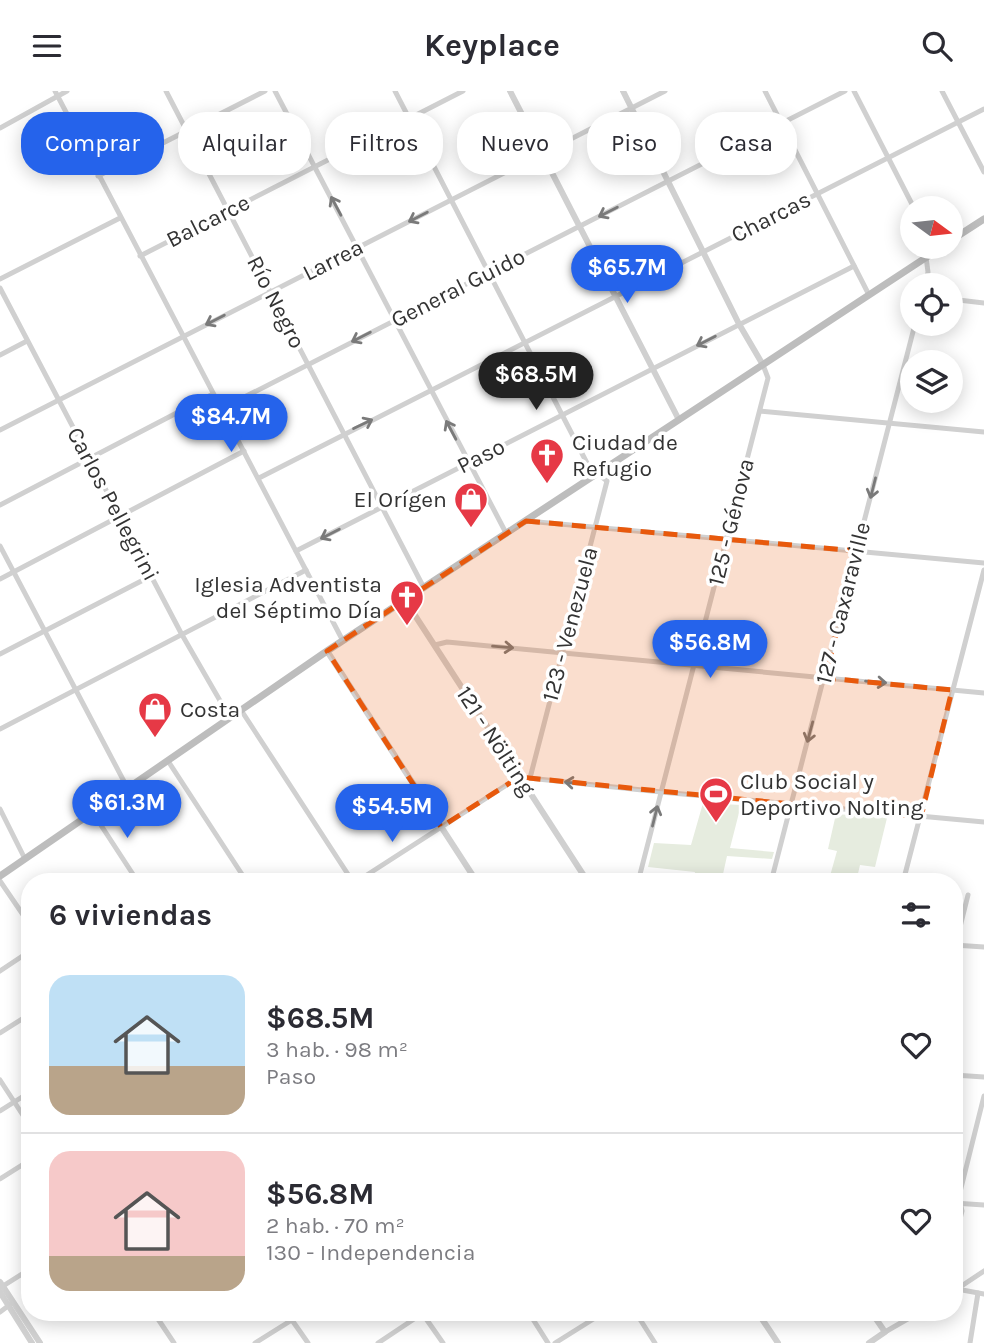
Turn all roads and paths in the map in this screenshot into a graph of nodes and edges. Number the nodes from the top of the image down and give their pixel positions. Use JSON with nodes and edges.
{"nodes":[{"id":1,"x":67,"y":91,"type":"edge"},
{"id":2,"x":166,"y":91,"type":"edge"},
{"id":3,"x":265,"y":91,"type":"edge"},
{"id":4,"x":275,"y":91,"type":"edge"},
{"id":5,"x":395,"y":91,"type":"edge"},
{"id":6,"x":463,"y":91,"type":"edge"},
{"id":7,"x":510,"y":91,"type":"edge"},
{"id":8,"x":623,"y":91,"type":"edge"},
{"id":9,"x":665,"y":91,"type":"edge"},
{"id":10,"x":765,"y":91,"type":"edge"},
{"id":11,"x":845,"y":91,"type":"edge"},
{"id":12,"x":854,"y":91,"type":"edge"},
{"id":13,"x":942,"y":91,"type":"edge"},
{"id":14,"x":56,"y":93,"type":"edge"},
{"id":15,"x":632,"y":108,"type":"junction"},
{"id":16,"x":984,"y":109,"type":"edge"},
{"id":17,"x":223,"y":112,"type":"edge"},
{"id":18,"x":407,"y":112,"type":"edge"},
{"id":19,"x":422,"y":112,"type":"edge"},
{"id":20,"x":520,"y":112,"type":"edge"},
{"id":21,"x":776,"y":112,"type":"edge"},
{"id":22,"x":178,"y":113,"type":"edge"},
{"id":23,"x":797,"y":115,"type":"edge"},
{"id":24,"x":958,"y":122,"type":"junction"},
{"id":25,"x":0,"y":128,"type":"edge"},
{"id":26,"x":178,"y":135,"type":"edge"},
{"id":27,"x":573,"y":139,"type":"edge"},
{"id":28,"x":797,"y":154,"type":"edge"},
{"id":29,"x":888,"y":157,"type":"junction"},
{"id":30,"x":325,"y":162,"type":"edge"},
{"id":31,"x":315,"y":167,"type":"junction"},
{"id":32,"x":695,"y":167,"type":"edge"},
{"id":33,"x":984,"y":172,"type":"edge"},
{"id":34,"x":211,"y":175,"type":"edge"},
{"id":35,"x":440,"y":175,"type":"edge"},
{"id":36,"x":501,"y":175,"type":"edge"},
{"id":37,"x":552,"y":175,"type":"edge"},
{"id":38,"x":98,"y":176,"type":"junction"},
{"id":39,"x":669,"y":180,"type":"junction"},
{"id":40,"x":817,"y":193,"type":"junction"},
{"id":41,"x":908,"y":196,"type":"edge"},
{"id":42,"x":452,"y":199,"type":"junction"},
{"id":43,"x":229,"y":210,"type":"junction"},
{"id":44,"x":120,"y":218,"type":"junction"},
{"id":45,"x":984,"y":219,"type":"edge"},
{"id":46,"x":579,"y":226,"type":"junction"},
{"id":47,"x":963,"y":233,"type":"edge"},
{"id":48,"x":358,"y":248,"type":"junction"},
{"id":49,"x":703,"y":251,"type":"junction"},
{"id":50,"x":140,"y":256,"type":"junction"},
{"id":51,"x":923,"y":259,"type":"edge"},
{"id":52,"x":854,"y":266,"type":"junction"},
{"id":53,"x":489,"y":271,"type":"junction"},
{"id":54,"x":0,"y":279,"type":"edge"},
{"id":55,"x":0,"y":288,"type":"edge"},
{"id":56,"x":271,"y":292,"type":"junction"},
{"id":57,"x":869,"y":295,"type":"junction"},
{"id":58,"x":615,"y":296,"type":"junction"},
{"id":59,"x":963,"y":301,"type":"edge"},
{"id":60,"x":984,"y":303,"type":"edge"},
{"id":61,"x":394,"y":320,"type":"junction"},
{"id":62,"x":739,"y":324,"type":"junction"},
{"id":63,"x":181,"y":336,"type":"junction"},
{"id":64,"x":912,"y":336,"type":"edge"},
{"id":65,"x":27,"y":341,"type":"junction"},
{"id":66,"x":524,"y":342,"type":"junction"},
{"id":67,"x":0,"y":355,"type":"edge"},
{"id":68,"x":308,"y":364,"type":"junction"},
{"id":69,"x":763,"y":365,"type":"junction"},
{"id":70,"x":652,"y":368,"type":"junction"},
{"id":71,"x":430,"y":391,"type":"junction"},
{"id":72,"x":213,"y":394,"type":"junction"},
{"id":73,"x":59,"y":400,"type":"junction"},
{"id":74,"x":221,"y":409,"type":"junction"},
{"id":75,"x":760,"y":411,"type":"junction"},
{"id":76,"x":562,"y":414,"type":"junction"},
{"id":77,"x":679,"y":420,"type":"junction"},
{"id":78,"x":890,"y":422,"type":"junction"},
{"id":79,"x":0,"y":430,"type":"edge"},
{"id":80,"x":984,"y":432,"type":"edge"},
{"id":81,"x":343,"y":434,"type":"junction"},
{"id":82,"x":244,"y":451,"type":"junction"},
{"id":83,"x":89,"y":459,"type":"junction"},
{"id":84,"x":468,"y":462,"type":"junction"},
{"id":85,"x":598,"y":473,"type":"junction"},
{"id":86,"x":259,"y":478,"type":"junction"},
{"id":87,"x":0,"y":505,"type":"edge"},
{"id":88,"x":382,"y":508,"type":"junction"},
{"id":89,"x":119,"y":516,"type":"junction"},
{"id":90,"x":526,"y":521,"type":"junction"},
{"id":91,"x":595,"y":528,"type":"junction"},
{"id":92,"x":506,"y":533,"type":"junction"},
{"id":93,"x":727,"y":539,"type":"junction"},
{"id":94,"x":0,"y":546,"type":"edge"},
{"id":95,"x":296,"y":551,"type":"junction"},
{"id":96,"x":857,"y":551,"type":"junction"},
{"id":97,"x":984,"y":563,"type":"edge"},
{"id":98,"x":306,"y":570,"type":"junction"},
{"id":99,"x":984,"y":571,"type":"edge"},
{"id":100,"x":13,"y":572,"type":"junction"},
{"id":101,"x":150,"y":576,"type":"junction"},
{"id":102,"x":0,"y":579,"type":"edge"},
{"id":103,"x":424,"y":588,"type":"junction"},
{"id":104,"x":405,"y":600,"type":"junction"},
{"id":105,"x":43,"y":632,"type":"junction"},
{"id":106,"x":181,"y":633,"type":"junction"},
{"id":107,"x":343,"y":641,"type":"junction"},
{"id":108,"x":435,"y":645,"type":"junction"},
{"id":109,"x":327,"y":651,"type":"junction"},
{"id":110,"x":0,"y":653,"type":"edge"},
{"id":111,"x":563,"y":653,"type":"junction"},
{"id":112,"x":694,"y":666,"type":"junction"},
{"id":113,"x":825,"y":678,"type":"junction"},
{"id":114,"x":74,"y":689,"type":"junction"},
{"id":115,"x":952,"y":689,"type":"junction"},
{"id":116,"x":984,"y":692,"type":"edge"},
{"id":117,"x":242,"y":710,"type":"junction"},
{"id":118,"x":230,"y":718,"type":"junction"},
{"id":119,"x":0,"y":729,"type":"edge"},
{"id":120,"x":168,"y":761,"type":"junction"},
{"id":121,"x":519,"y":777,"type":"junction"},
{"id":122,"x":530,"y":778,"type":"junction"},
{"id":123,"x":128,"y":789,"type":"junction"},
{"id":124,"x":661,"y":793,"type":"junction"},
{"id":125,"x":790,"y":804,"type":"junction"},
{"id":126,"x":0,"y":809,"type":"edge"},
{"id":127,"x":93,"y":813,"type":"junction"},
{"id":128,"x":921,"y":817,"type":"junction"},
{"id":129,"x":984,"y":822,"type":"edge"},
{"id":130,"x":441,"y":827,"type":"junction"},
{"id":131,"x":25,"y":859,"type":"junction"},
{"id":132,"x":131,"y":873,"type":"edge"},
{"id":133,"x":241,"y":873,"type":"edge"},
{"id":134,"x":349,"y":873,"type":"edge"},
{"id":135,"x":369,"y":873,"type":"edge"},
{"id":136,"x":471,"y":873,"type":"edge"},
{"id":137,"x":582,"y":873,"type":"edge"},
{"id":138,"x":640,"y":873,"type":"edge"},
{"id":139,"x":773,"y":873,"type":"edge"},
{"id":140,"x":906,"y":873,"type":"edge"},
{"id":141,"x":0,"y":876,"type":"edge"},
{"id":142,"x":0,"y":881,"type":"edge"},
{"id":143,"x":968,"y":895,"type":"dead end"},
{"id":144,"x":21,"y":912,"type":"edge"},
{"id":145,"x":963,"y":914,"type":"edge"},
{"id":146,"x":963,"y":947,"type":"edge"},
{"id":147,"x":984,"y":947,"type":"edge"},
{"id":148,"x":21,"y":957,"type":"edge"},
{"id":149,"x":0,"y":971,"type":"edge"},
{"id":150,"x":21,"y":1020,"type":"edge"},
{"id":151,"x":0,"y":1033,"type":"edge"},
{"id":152,"x":963,"y":1076,"type":"edge"},
{"id":153,"x":984,"y":1077,"type":"edge"},
{"id":154,"x":0,"y":1080,"type":"edge"},
{"id":155,"x":984,"y":1096,"type":"edge"},
{"id":156,"x":21,"y":1098,"type":"edge"},
{"id":157,"x":14,"y":1102,"type":"junction"},
{"id":158,"x":0,"y":1111,"type":"edge"},
{"id":159,"x":21,"y":1112,"type":"edge"},
{"id":160,"x":21,"y":1166,"type":"edge"},
{"id":161,"x":0,"y":1179,"type":"edge"},
{"id":162,"x":963,"y":1180,"type":"edge"},
{"id":163,"x":963,"y":1203,"type":"edge"},
{"id":164,"x":984,"y":1205,"type":"edge"},
{"id":165,"x":984,"y":1271,"type":"edge"},
{"id":166,"x":21,"y":1275,"type":"edge"},
{"id":167,"x":963,"y":1284,"type":"edge"},
{"id":168,"x":1,"y":1287,"type":"edge"},
{"id":169,"x":963,"y":1291,"type":"edge"},
{"id":170,"x":981,"y":1294,"type":"edge"},
{"id":171,"x":11,"y":1304,"type":"junction"},
{"id":172,"x":0,"y":1312,"type":"edge"},
{"id":173,"x":21,"y":1317,"type":"edge"},
{"id":174,"x":24,"y":1321,"type":"edge"},
{"id":175,"x":159,"y":1321,"type":"edge"},
{"id":176,"x":289,"y":1321,"type":"edge"},
{"id":177,"x":293,"y":1321,"type":"edge"},
{"id":178,"x":411,"y":1321,"type":"edge"},
{"id":179,"x":428,"y":1321,"type":"edge"},
{"id":180,"x":534,"y":1321,"type":"edge"},
{"id":181,"x":590,"y":1321,"type":"edge"},
{"id":182,"x":641,"y":1321,"type":"edge"},
{"id":183,"x":763,"y":1321,"type":"edge"},
{"id":184,"x":877,"y":1321,"type":"edge"},
{"id":185,"x":904,"y":1321,"type":"edge"},
{"id":186,"x":885,"y":1332,"type":"junction"},
{"id":187,"x":32,"y":1343,"type":"edge"},
{"id":188,"x":40,"y":1343,"type":"edge"},
{"id":189,"x":174,"y":1343,"type":"edge"},
{"id":190,"x":255,"y":1343,"type":"edge"},
{"id":191,"x":308,"y":1343,"type":"edge"},
{"id":192,"x":378,"y":1343,"type":"edge"},
{"id":193,"x":443,"y":1343,"type":"edge"},
{"id":194,"x":548,"y":1343,"type":"edge"},
{"id":195,"x":555,"y":1343,"type":"edge"},
{"id":196,"x":655,"y":1343,"type":"edge"},
{"id":197,"x":778,"y":1343,"type":"edge"},
{"id":198,"x":869,"y":1343,"type":"edge"},
{"id":199,"x":970,"y":1343,"type":"edge"}],
"edges":[{"from":1,"to":14,"type":"street"},
{"from":2,"to":22,"type":"street","name":"Río Negro"},
{"from":3,"to":17,"type":"street"},
{"from":4,"to":31,"type":"street"},
{"from":5,"to":18,"type":"street"},
{"from":6,"to":19,"type":"street","name":"Balcarce"},
{"from":7,"to":20,"type":"street"},
{"from":8,"to":15,"type":"street"},
{"from":9,"to":15,"type":"street","name":"Larrea"},
{"from":10,"to":21,"type":"street"},
{"from":11,"to":23,"type":"street","name":"General Guido"},
{"from":12,"to":29,"type":"street"},
{"from":13,"to":24,"type":"street"},
{"from":14,"to":25,"type":"street"},
{"from":14,"to":38,"type":"street"},
{"from":15,"to":27,"type":"street","name":"Larrea"},
{"from":15,"to":39,"type":"street"},
{"from":16,"to":24,"type":"street","name":"Charcas"},
{"from":24,"to":29,"type":"street","name":"Charcas"},
{"from":24,"to":33,"type":"street"},
{"from":26,"to":38,"type":"street"},
{"from":28,"to":40,"type":"street"},
{"from":29,"to":40,"type":"street","name":"Charcas"},
{"from":29,"to":41,"type":"street"},
{"from":30,"to":31,"type":"street","name":"Balcarce"},
{"from":31,"to":43,"type":"street","name":"Balcarce"},
{"from":48,"to":31,"type":"street","one_way":true},
{"from":32,"to":39,"type":"street","name":"General Guido"},
{"from":34,"to":43,"type":"street","name":"Río Negro"},
{"from":35,"to":42,"type":"street"},
{"from":36,"to":42,"type":"street","name":"Larrea"},
{"from":37,"to":46,"type":"street"},
{"from":38,"to":44,"type":"street"},
{"from":39,"to":46,"type":"street","name":"General Guido","one_way":true},
{"from":39,"to":49,"type":"street"},
{"from":40,"to":49,"type":"street","name":"Charcas"},
{"from":40,"to":52,"type":"street"},
{"from":42,"to":48,"type":"street","name":"Larrea","one_way":true},
{"from":42,"to":53,"type":"street"},
{"from":43,"to":50,"type":"street","name":"Balcarce"},
{"from":43,"to":56,"type":"street","name":"Río Negro"},
{"from":44,"to":50,"type":"street"},
{"from":44,"to":54,"type":"street"},
{"from":45,"to":47,"type":"main road"},
{"from":46,"to":53,"type":"street","name":"General Guido"},
{"from":46,"to":58,"type":"street"},
{"from":48,"to":56,"type":"street","name":"Larrea"},
{"from":48,"to":61,"type":"street"},
{"from":49,"to":58,"type":"street","name":"Charcas"},
{"from":49,"to":62,"type":"street"},
{"from":50,"to":63,"type":"street"},
{"from":51,"to":57,"type":"main road"},
{"from":52,"to":57,"type":"street"},
{"from":52,"to":62,"type":"street","name":"Paso"},
{"from":53,"to":61,"type":"street","name":"General Guido"},
{"from":53,"to":66,"type":"street"},
{"from":55,"to":65,"type":"street","name":"Carlos Pellegrini"},
{"from":56,"to":63,"type":"street","name":"Larrea","one_way":true},
{"from":56,"to":68,"type":"street","name":"Río Negro"},
{"from":57,"to":69,"type":"main road"},
{"from":58,"to":66,"type":"street","name":"Charcas"},
{"from":58,"to":70,"type":"street"},
{"from":59,"to":60,"type":"street"},
{"from":61,"to":68,"type":"street","name":"General Guido","one_way":true},
{"from":61,"to":71,"type":"street"},
{"from":62,"to":69,"type":"street"},
{"from":62,"to":70,"type":"street","name":"Paso","one_way":true},
{"from":63,"to":72,"type":"street"},
{"from":63,"to":73,"type":"street","name":"Larrea"},
{"from":64,"to":78,"type":"street","name":"127 - Caxaraville"},
{"from":65,"to":67,"type":"street"},
{"from":65,"to":73,"type":"street","name":"Carlos Pellegrini"},
{"from":66,"to":71,"type":"street","name":"Charcas"},
{"from":66,"to":76,"type":"street"},
{"from":68,"to":74,"type":"street","name":"General Guido"},
{"from":68,"to":81,"type":"street","name":"Río Negro"},
{"from":69,"to":75,"type":"street","name":"125 - Génova"},
{"from":69,"to":77,"type":"main road"},
{"from":70,"to":76,"type":"street","name":"Paso"},
{"from":70,"to":77,"type":"street"},
{"from":81,"to":71,"type":"street","name":"Charcas","one_way":true},
{"from":84,"to":71,"type":"street","one_way":true},
{"from":72,"to":74,"type":"street"},
{"from":72,"to":83,"type":"street"},
{"from":73,"to":79,"type":"street","name":"Larrea"},
{"from":73,"to":83,"type":"street","name":"Carlos Pellegrini"},
{"from":74,"to":82,"type":"street"},
{"from":75,"to":78,"type":"street"},
{"from":75,"to":93,"type":"street","name":"125 - Génova"},
{"from":76,"to":84,"type":"street","name":"Paso"},
{"from":76,"to":85,"type":"street"},
{"from":77,"to":85,"type":"main road"},
{"from":78,"to":80,"type":"street"},
{"from":78,"to":96,"type":"street","name":"127 - Caxaraville","one_way":true},
{"from":81,"to":86,"type":"street","name":"Charcas"},
{"from":81,"to":88,"type":"street","name":"Río Negro"},
{"from":82,"to":86,"type":"street"},
{"from":82,"to":89,"type":"street"},
{"from":83,"to":87,"type":"street"},
{"from":83,"to":89,"type":"street","name":"Carlos Pellegrini"},
{"from":84,"to":88,"type":"street","name":"Paso"},
{"from":84,"to":92,"type":"street"},
{"from":85,"to":90,"type":"main road"},
{"from":85,"to":91,"type":"street","name":"123 - Venezuela"},
{"from":86,"to":95,"type":"street"},
{"from":88,"to":95,"type":"street","name":"Paso","one_way":true},
{"from":88,"to":103,"type":"street","name":"Río Negro"},
{"from":89,"to":100,"type":"street"},
{"from":89,"to":101,"type":"street","name":"Carlos Pellegrini"},
{"from":90,"to":91,"type":"street"},
{"from":90,"to":92,"type":"main road"},
{"from":91,"to":93,"type":"street"},
{"from":91,"to":111,"type":"street","name":"123 - Venezuela"},
{"from":92,"to":103,"type":"main road"},
{"from":93,"to":96,"type":"street"},
{"from":93,"to":112,"type":"street","name":"125 - Génova"},
{"from":94,"to":100,"type":"street"},
{"from":95,"to":98,"type":"street"},
{"from":96,"to":97,"type":"street"},
{"from":96,"to":113,"type":"street","name":"127 - Caxaraville"},
{"from":98,"to":106,"type":"street"},
{"from":98,"to":107,"type":"street"},
{"from":99,"to":115,"type":"street"},
{"from":100,"to":102,"type":"street"},
{"from":100,"to":105,"type":"street"},
{"from":101,"to":105,"type":"street"},
{"from":101,"to":106,"type":"street","name":"Carlos Pellegrini"},
{"from":103,"to":104,"type":"main road"},
{"from":104,"to":107,"type":"main road"},
{"from":104,"to":108,"type":"street","name":"121 - Nölting"},
{"from":105,"to":110,"type":"street"},
{"from":105,"to":114,"type":"street"},
{"from":106,"to":114,"type":"street"},
{"from":106,"to":118,"type":"street","name":"Carlos Pellegrini"},
{"from":107,"to":109,"type":"main road"},
{"from":108,"to":111,"type":"street","one_way":true},
{"from":108,"to":121,"type":"street","name":"121 - Nölting"},
{"from":109,"to":117,"type":"main road"},
{"from":109,"to":130,"type":"street"},
{"from":111,"to":112,"type":"street"},
{"from":111,"to":122,"type":"street","name":"123 - Venezuela"},
{"from":112,"to":113,"type":"street"},
{"from":112,"to":124,"type":"street","name":"125 - Génova"},
{"from":113,"to":115,"type":"street","one_way":true},
{"from":113,"to":125,"type":"street","name":"127 - Caxaraville","one_way":true},
{"from":114,"to":119,"type":"street"},
{"from":114,"to":123,"type":"street"},
{"from":115,"to":116,"type":"street"},
{"from":115,"to":128,"type":"street"},
{"from":117,"to":118,"type":"main road"},
{"from":117,"to":134,"type":"street"},
{"from":118,"to":120,"type":"main road"},
{"from":120,"to":123,"type":"main road"},
{"from":120,"to":133,"type":"street"},
{"from":121,"to":122,"type":"street"},
{"from":121,"to":130,"type":"street"},
{"from":121,"to":137,"type":"street","name":"121 - Nölting"},
{"from":124,"to":122,"type":"street","one_way":true},
{"from":123,"to":127,"type":"main road"},
{"from":124,"to":125,"type":"street"},
{"from":138,"to":124,"type":"street","name":"125 - Génova","one_way":true},
{"from":125,"to":128,"type":"street"},
{"from":125,"to":139,"type":"street","name":"127 - Caxaraville"},
{"from":126,"to":131,"type":"street"},
{"from":127,"to":131,"type":"main road"},
{"from":127,"to":132,"type":"street"},
{"from":128,"to":129,"type":"street"},
{"from":128,"to":140,"type":"street"},
{"from":130,"to":135,"type":"street"},
{"from":130,"to":136,"type":"street"},
{"from":131,"to":141,"type":"main road"},
{"from":142,"to":144,"type":"street"},
{"from":143,"to":145,"type":"street"},
{"from":146,"to":147,"type":"street"},
{"from":148,"to":149,"type":"street"},
{"from":150,"to":151,"type":"street"},
{"from":152,"to":153,"type":"street"},
{"from":154,"to":157,"type":"street"},
{"from":155,"to":162,"type":"street"},
{"from":156,"to":157,"type":"street"},
{"from":157,"to":158,"type":"street"},
{"from":157,"to":159,"type":"street"},
{"from":160,"to":161,"type":"street"},
{"from":163,"to":164,"type":"street"},
{"from":165,"to":167,"type":"street"},
{"from":166,"to":168,"type":"street"},
{"from":168,"to":171,"type":"street"},
{"from":169,"to":170,"type":"street"},
{"from":170,"to":199,"type":"street"},
{"from":171,"to":172,"type":"street"},
{"from":171,"to":173,"type":"street"},
{"from":171,"to":187,"type":"street"},
{"from":174,"to":188,"type":"street"},
{"from":175,"to":189,"type":"street"},
{"from":176,"to":190,"type":"street"},
{"from":177,"to":191,"type":"street"},
{"from":178,"to":192,"type":"street"},
{"from":179,"to":193,"type":"street"},
{"from":180,"to":194,"type":"street"},
{"from":181,"to":195,"type":"street"},
{"from":182,"to":196,"type":"street"},
{"from":183,"to":197,"type":"street"},
{"from":184,"to":186,"type":"street"},
{"from":185,"to":186,"type":"street"},
{"from":186,"to":198,"type":"street"}]}
